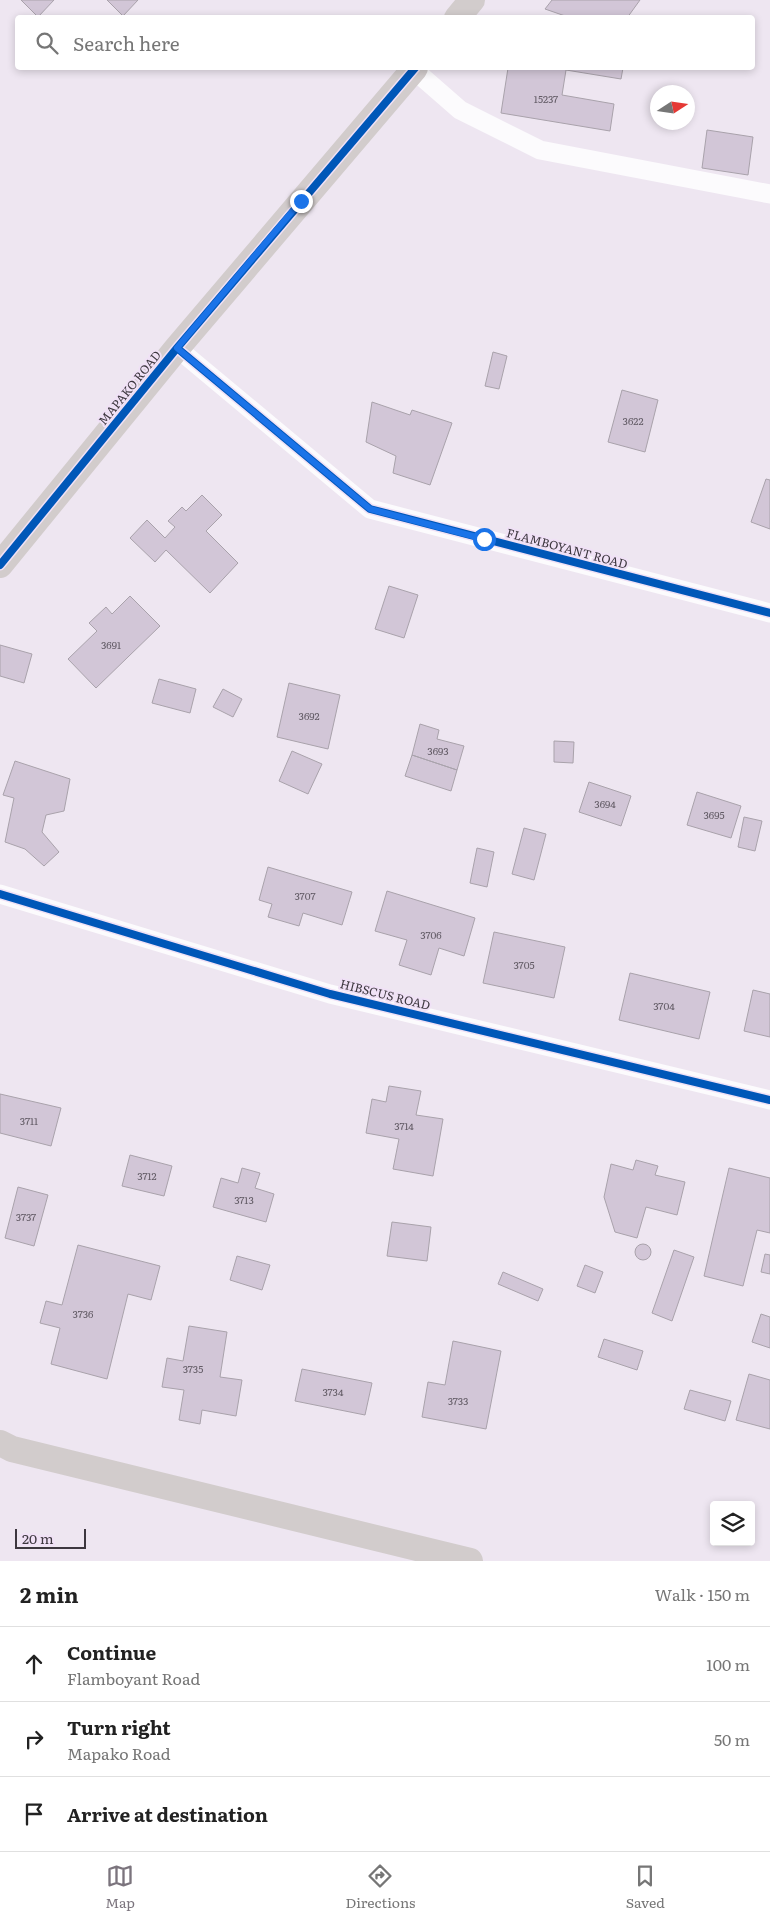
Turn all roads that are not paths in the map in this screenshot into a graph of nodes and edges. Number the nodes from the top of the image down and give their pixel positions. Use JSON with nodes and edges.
{"nodes":[{"id":1,"x":472,"y":0,"type":"edge"},
{"id":2,"x":460,"y":15,"type":"edge"},
{"id":3,"x":412,"y":70,"type":"edge"},
{"id":4,"x":416,"y":70,"type":"edge"},
{"id":5,"x":770,"y":194,"type":"edge"},
{"id":6,"x":177,"y":348,"type":"junction"},
{"id":7,"x":0,"y":565,"type":"edge"},
{"id":8,"x":770,"y":613,"type":"edge"},
{"id":9,"x":0,"y":894,"type":"edge"},
{"id":10,"x":770,"y":1100,"type":"edge"},
{"id":11,"x":0,"y":1443,"type":"edge"},
{"id":12,"x":470,"y":1561,"type":"edge"}],
"edges":[{"from":1,"to":2,"type":"street"},
{"from":3,"to":6,"type":"street","name":"MAPAKO ROAD"},
{"from":4,"to":5,"type":"street"},
{"from":6,"to":7,"type":"street","name":"MAPAKO ROAD"},
{"from":6,"to":8,"type":"street","name":"FLAMBOYANT ROAD"},
{"from":9,"to":10,"type":"street","name":"HIBSCUS ROAD"},
{"from":11,"to":12,"type":"street"}]}
